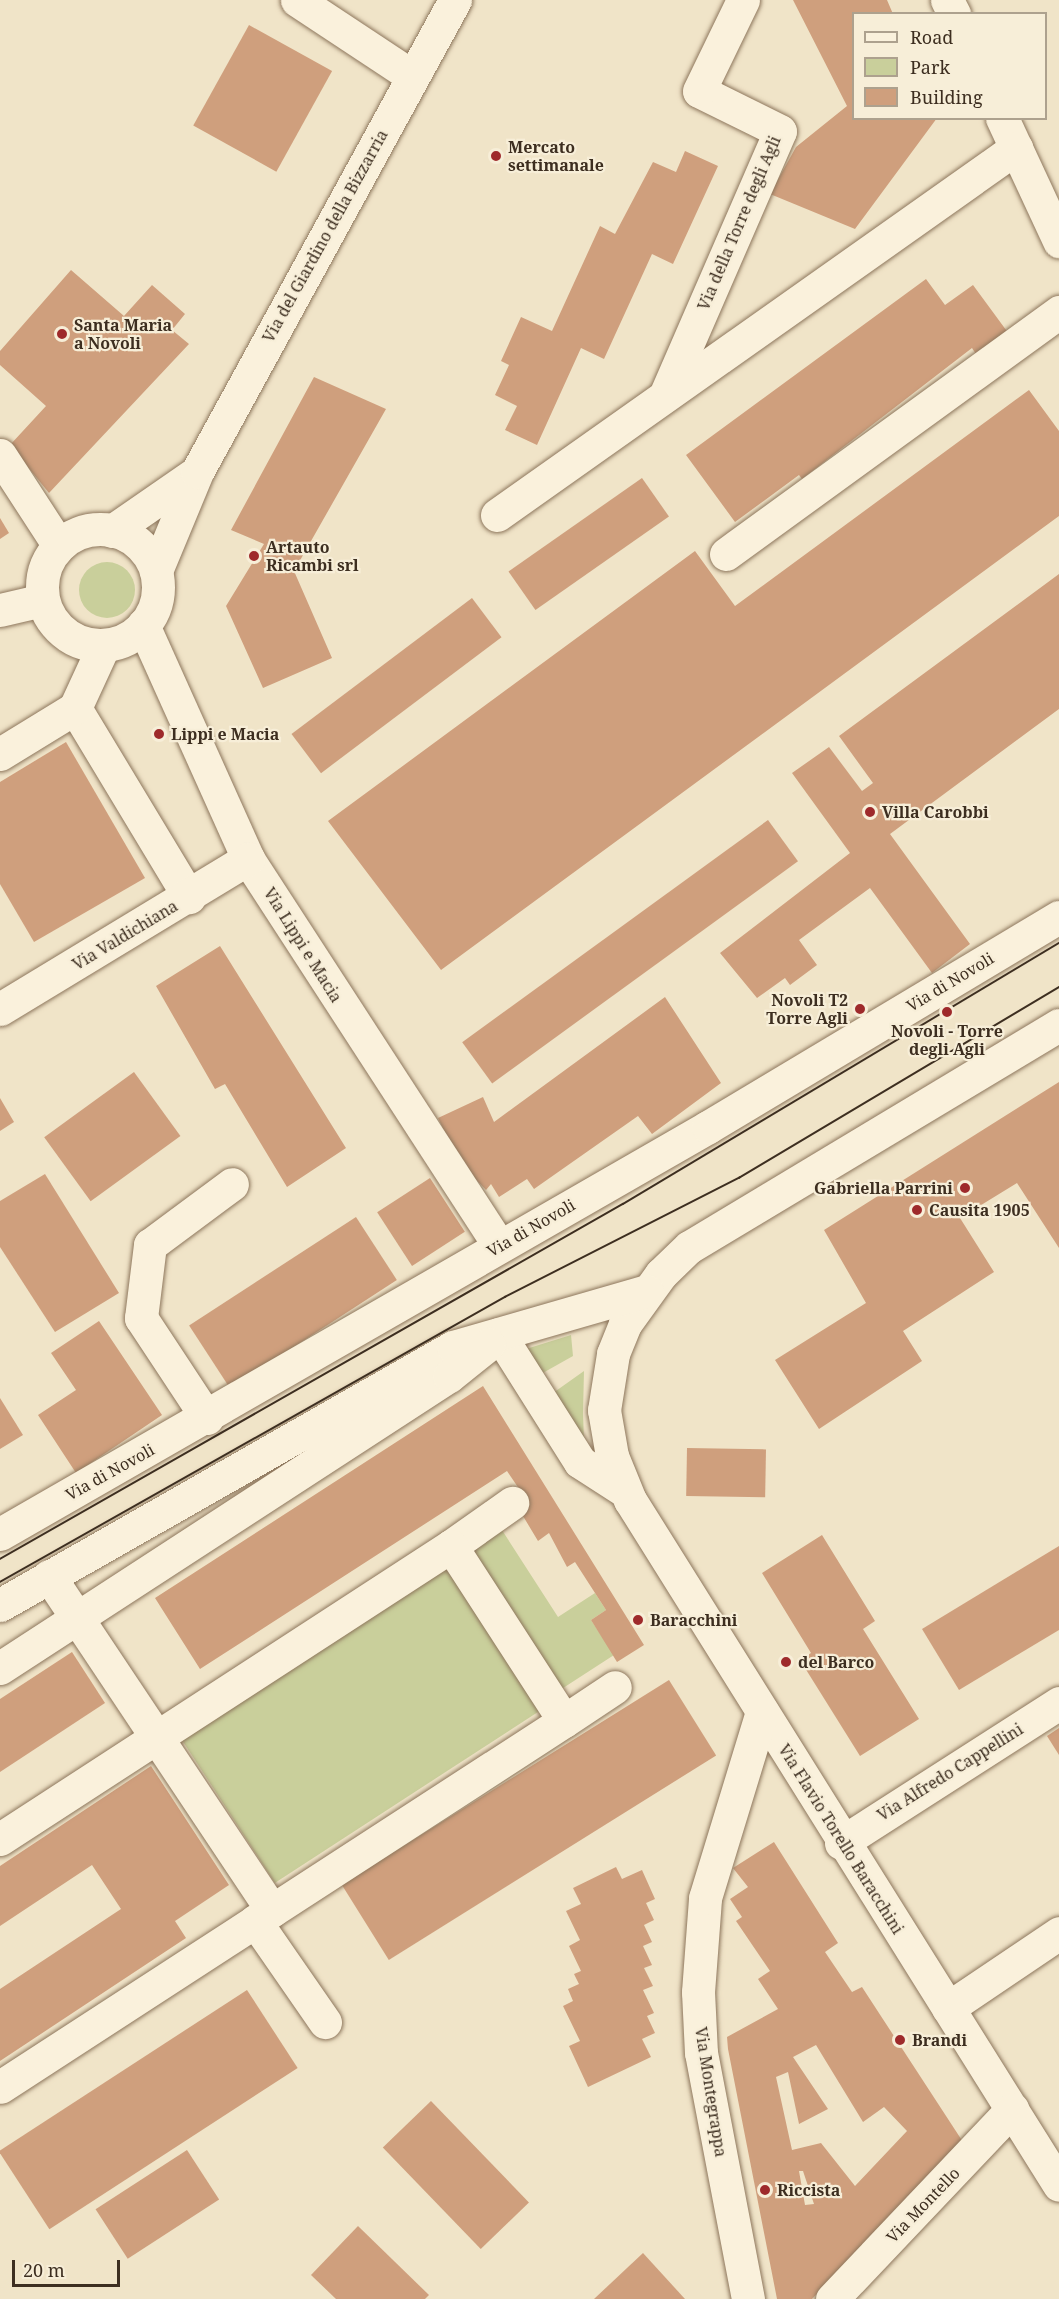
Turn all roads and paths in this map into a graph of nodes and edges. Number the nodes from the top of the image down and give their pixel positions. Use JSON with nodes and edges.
{"nodes":[{"id":1,"x":298,"y":0,"type":"edge"},
{"id":2,"x":455,"y":0,"type":"edge"},
{"id":3,"x":743,"y":0,"type":"edge"},
{"id":4,"x":412,"y":76,"type":"junction"},
{"id":5,"x":1003,"y":120,"type":"edge"},
{"id":6,"x":1016,"y":148,"type":"junction"},
{"id":7,"x":1059,"y":241,"type":"edge"},
{"id":8,"x":1059,"y":312,"type":"edge"},
{"id":9,"x":667,"y":392,"type":"junction"},
{"id":10,"x":0,"y":455,"type":"edge"},
{"id":11,"x":197,"y":472,"type":"junction"},
{"id":12,"x":497,"y":515,"type":"dead end"},
{"id":13,"x":112,"y":531,"type":"junction"},
{"id":14,"x":59,"y":546,"type":"junction"},
{"id":15,"x":726,"y":554,"type":"dead end"},
{"id":16,"x":156,"y":571,"type":"junction"},
{"id":17,"x":43,"y":600,"type":"junction"},
{"id":18,"x":0,"y":610,"type":"edge"},
{"id":19,"x":143,"y":625,"type":"junction"},
{"id":20,"x":104,"y":645,"type":"junction"},
{"id":21,"x":75,"y":708,"type":"junction"},
{"id":22,"x":0,"y":754,"type":"edge"},
{"id":23,"x":248,"y":859,"type":"junction"},
{"id":24,"x":189,"y":897,"type":"junction"},
{"id":25,"x":1059,"y":917,"type":"edge"},
{"id":26,"x":0,"y":1010,"type":"edge"},
{"id":27,"x":1059,"y":1025,"type":"edge"},
{"id":28,"x":232,"y":1184,"type":"dead end"},
{"id":29,"x":500,"y":1245,"type":"junction"},
{"id":30,"x":647,"y":1290,"type":"junction"},
{"id":31,"x":499,"y":1334,"type":"junction"},
{"id":32,"x":207,"y":1418,"type":"junction"},
{"id":33,"x":625,"y":1491,"type":"junction"},
{"id":34,"x":512,"y":1503,"type":"dead end"},
{"id":35,"x":0,"y":1534,"type":"edge"},
{"id":36,"x":451,"y":1546,"type":"junction"},
{"id":37,"x":49,"y":1576,"type":"junction"},
{"id":38,"x":0,"y":1605,"type":"edge"},
{"id":39,"x":76,"y":1620,"type":"junction"},
{"id":40,"x":0,"y":1668,"type":"edge"},
{"id":41,"x":615,"y":1687,"type":"dead end"},
{"id":42,"x":1059,"y":1703,"type":"edge"},
{"id":43,"x":762,"y":1712,"type":"junction"},
{"id":44,"x":564,"y":1721,"type":"junction"},
{"id":45,"x":157,"y":1738,"type":"junction"},
{"id":46,"x":0,"y":1839,"type":"edge"},
{"id":47,"x":841,"y":1843,"type":"junction"},
{"id":48,"x":263,"y":1916,"type":"junction"},
{"id":49,"x":1059,"y":1933,"type":"edge"},
{"id":50,"x":948,"y":2008,"type":"junction"},
{"id":51,"x":325,"y":2022,"type":"dead end"},
{"id":52,"x":0,"y":2087,"type":"edge"},
{"id":53,"x":1012,"y":2109,"type":"junction"},
{"id":54,"x":1059,"y":2185,"type":"edge"},
{"id":55,"x":748,"y":2299,"type":"edge"},
{"id":56,"x":832,"y":2299,"type":"edge"}],
"edges":[{"from":1,"to":4,"type":"street"},
{"from":2,"to":4,"type":"street","name":"Via del Giardino della Bizzarria"},
{"from":3,"to":9,"type":"street","name":"Via della Torre degli Agli"},
{"from":4,"to":11,"type":"street","name":"Via del Giardino della Bizzarria"},
{"from":5,"to":6,"type":"street"},
{"from":6,"to":7,"type":"street"},
{"from":6,"to":9,"type":"street"},
{"from":8,"to":15,"type":"street"},
{"from":9,"to":12,"type":"street"},
{"from":10,"to":14,"type":"street"},
{"from":11,"to":13,"type":"street","name":"Via del Giardino della Bizzarria"},
{"from":11,"to":16,"type":"street","name":"Via del Giardino della Bizzarria"},
{"from":13,"to":14,"type":"street"},
{"from":13,"to":16,"type":"street"},
{"from":14,"to":17,"type":"street"},
{"from":16,"to":19,"type":"street"},
{"from":17,"to":18,"type":"street"},
{"from":17,"to":20,"type":"street"},
{"from":19,"to":20,"type":"street"},
{"from":19,"to":23,"type":"street","name":"Via Lippi e Macia"},
{"from":20,"to":21,"type":"street"},
{"from":21,"to":22,"type":"street"},
{"from":21,"to":24,"type":"street"},
{"from":23,"to":24,"type":"street","name":"Via Valdichiana"},
{"from":23,"to":29,"type":"street","name":"Via Lippi e Macia"},
{"from":24,"to":26,"type":"street","name":"Via Valdichiana"},
{"from":25,"to":29,"type":"street","name":"Via di Novoli"},
{"from":27,"to":30,"type":"street"},
{"from":28,"to":32,"type":"street"},
{"from":29,"to":32,"type":"street","name":"Via di Novoli"},
{"from":30,"to":31,"type":"street"},
{"from":30,"to":33,"type":"street","name":"Via Flavio Torello Baracchini"},
{"from":31,"to":33,"type":"street","name":"Via Flavio Torello Baracchini"},
{"from":31,"to":37,"type":"street"},
{"from":31,"to":39,"type":"street"},
{"from":32,"to":35,"type":"street","name":"Via di Novoli"},
{"from":33,"to":43,"type":"street","name":"Via Flavio Torello Baracchini"},
{"from":34,"to":36,"type":"street"},
{"from":36,"to":44,"type":"street"},
{"from":36,"to":45,"type":"street"},
{"from":37,"to":38,"type":"street"},
{"from":37,"to":39,"type":"street"},
{"from":39,"to":40,"type":"street"},
{"from":39,"to":45,"type":"street"},
{"from":41,"to":44,"type":"street"},
{"from":42,"to":47,"type":"street","name":"Via Alfredo Cappellini"},
{"from":43,"to":47,"type":"street","name":"Via Flavio Torello Baracchini"},
{"from":43,"to":55,"type":"street","name":"Via Montegrappa"},
{"from":44,"to":48,"type":"street"},
{"from":45,"to":46,"type":"street"},
{"from":45,"to":48,"type":"street"},
{"from":47,"to":50,"type":"street","name":"Via Flavio Torello Baracchini"},
{"from":48,"to":51,"type":"street"},
{"from":48,"to":52,"type":"street"},
{"from":49,"to":50,"type":"street"},
{"from":50,"to":53,"type":"street","name":"Via Flavio Torello Baracchini"},
{"from":53,"to":54,"type":"street","name":"Via Flavio Torello Baracchini"},
{"from":53,"to":56,"type":"street","name":"Via Montello"}]}
